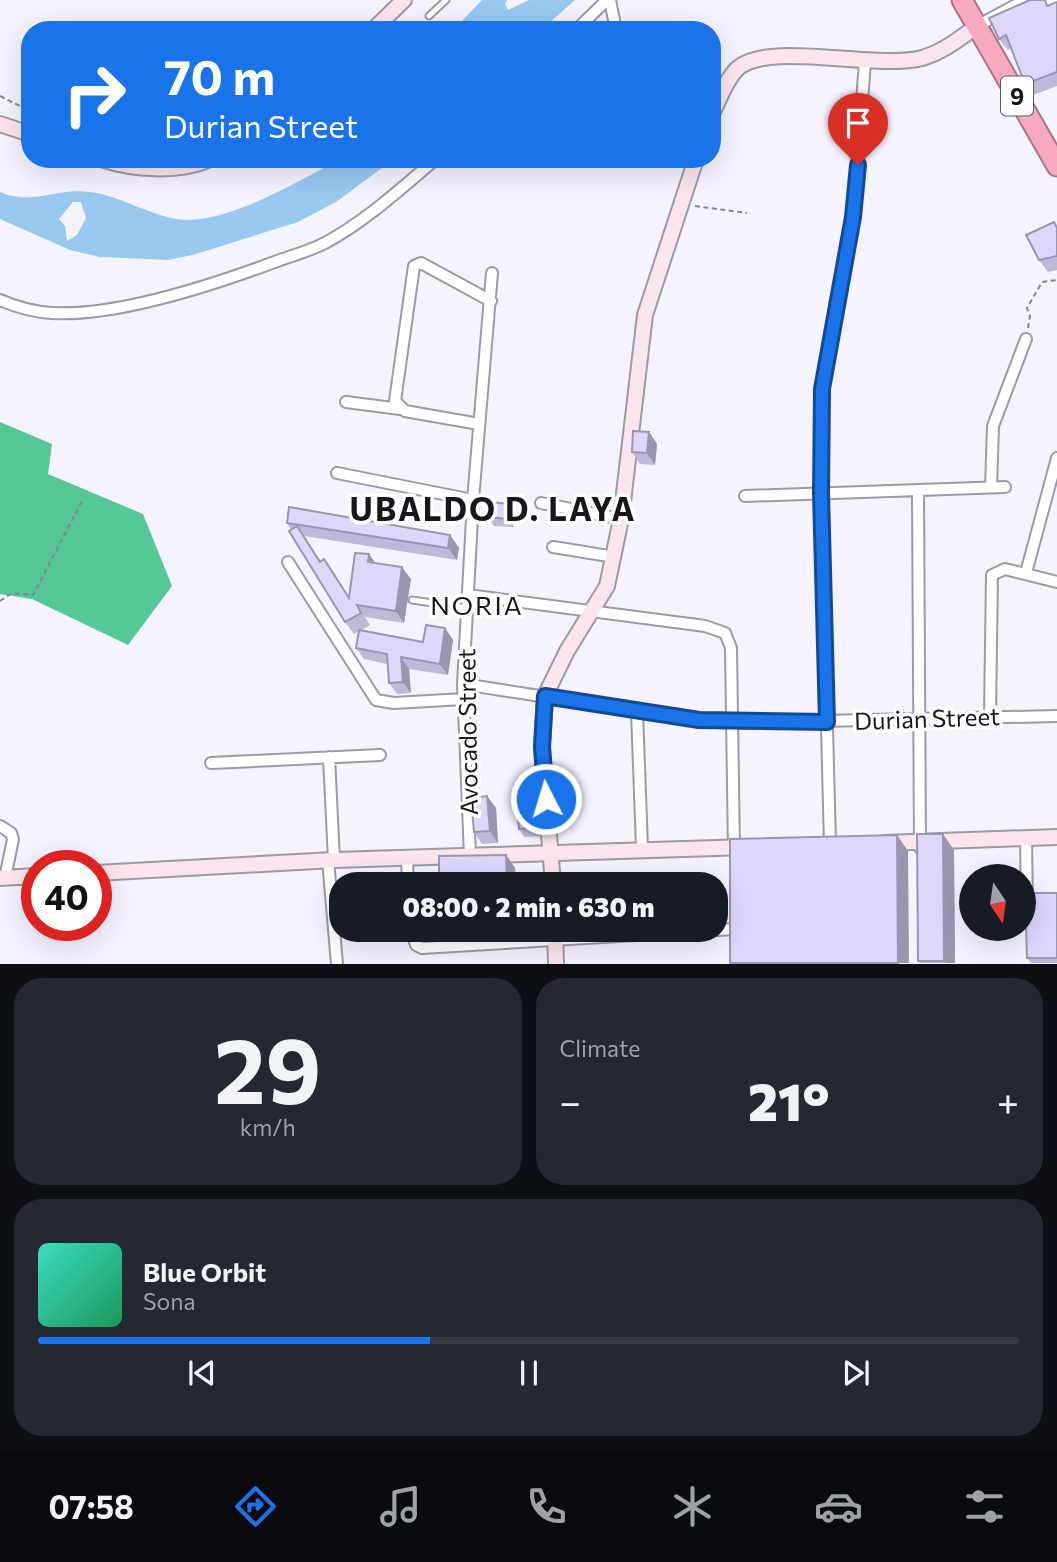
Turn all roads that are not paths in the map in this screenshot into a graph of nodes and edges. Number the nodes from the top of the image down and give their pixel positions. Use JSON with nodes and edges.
{"nodes":[{"id":1,"x":404,"y":0,"type":"edge"},
{"id":2,"x":446,"y":0,"type":"edge"},
{"id":3,"x":609,"y":0,"type":"edge"},
{"id":4,"x":962,"y":0,"type":"edge"},
{"id":5,"x":1019,"y":1,"type":"edge"},
{"id":6,"x":429,"y":16,"type":"dead end"},
{"id":7,"x":382,"y":21,"type":"edge"},
{"id":8,"x":586,"y":21,"type":"edge"},
{"id":9,"x":614,"y":21,"type":"edge"},
{"id":10,"x":977,"y":26,"type":"junction"},
{"id":11,"x":865,"y":62,"type":"junction"},
{"id":12,"x":721,"y":97,"type":"edge"},
{"id":13,"x":0,"y":124,"type":"edge"},
{"id":14,"x":21,"y":131,"type":"edge"},
{"id":15,"x":1057,"y":166,"type":"edge"},
{"id":16,"x":425,"y":168,"type":"edge"},
{"id":17,"x":693,"y":168,"type":"edge"},
{"id":18,"x":492,"y":273,"type":"dead end"},
{"id":19,"x":0,"y":300,"type":"edge"},
{"id":20,"x":491,"y":301,"type":"junction"},
{"id":21,"x":1026,"y":339,"type":"road end"},
{"id":22,"x":346,"y":402,"type":"dead end"},
{"id":23,"x":400,"y":410,"type":"junction"},
{"id":24,"x":479,"y":424,"type":"junction"},
{"id":25,"x":1057,"y":458,"type":"edge"},
{"id":26,"x":337,"y":473,"type":"dead end"},
{"id":27,"x":991,"y":487,"type":"junction"},
{"id":28,"x":1005,"y":487,"type":"dead end"},
{"id":29,"x":918,"y":490,"type":"junction"},
{"id":30,"x":821,"y":493,"type":"junction"},
{"id":31,"x":745,"y":496,"type":"dead end"},
{"id":32,"x":472,"y":500,"type":"junction"},
{"id":33,"x":541,"y":503,"type":"dead end"},
{"id":34,"x":621,"y":519,"type":"junction"},
{"id":35,"x":553,"y":547,"type":"dead end"},
{"id":36,"x":615,"y":557,"type":"junction"},
{"id":37,"x":288,"y":562,"type":"dead end"},
{"id":38,"x":1027,"y":569,"type":"dead end"},
{"id":39,"x":1057,"y":582,"type":"edge"},
{"id":40,"x":468,"y":595,"type":"junction"},
{"id":41,"x":412,"y":600,"type":"dead end"},
{"id":42,"x":467,"y":608,"type":"junction"},
{"id":43,"x":592,"y":610,"type":"junction"},
{"id":44,"x":463,"y":684,"type":"junction"},
{"id":45,"x":545,"y":696,"type":"junction"},
{"id":46,"x":464,"y":699,"type":"junction"},
{"id":47,"x":637,"y":711,"type":"junction"},
{"id":48,"x":990,"y":715,"type":"junction"},
{"id":49,"x":1057,"y":716,"type":"edge"},
{"id":50,"x":921,"y":717,"type":"junction"},
{"id":51,"x":827,"y":722,"type":"junction"},
{"id":52,"x":732,"y":723,"type":"junction"},
{"id":53,"x":380,"y":755,"type":"dead end"},
{"id":54,"x":329,"y":757,"type":"junction"},
{"id":55,"x":211,"y":763,"type":"dead end"},
{"id":56,"x":0,"y":826,"type":"edge"},
{"id":57,"x":1057,"y":836,"type":"edge"},
{"id":58,"x":1026,"y":838,"type":"junction"},
{"id":59,"x":869,"y":844,"type":"edge"},
{"id":60,"x":830,"y":845,"type":"edge"},
{"id":61,"x":761,"y":847,"type":"edge"},
{"id":62,"x":642,"y":848,"type":"junction"},
{"id":63,"x":920,"y":848,"type":"junction"},
{"id":64,"x":551,"y":852,"type":"junction"},
{"id":65,"x":734,"y":854,"type":"junction"},
{"id":66,"x":470,"y":856,"type":"junction"},
{"id":67,"x":407,"y":858,"type":"junction"},
{"id":68,"x":331,"y":860,"type":"junction"},
{"id":69,"x":1027,"y":864,"type":"edge"},
{"id":70,"x":112,"y":872,"type":"edge"},
{"id":71,"x":408,"y":872,"type":"edge"},
{"id":72,"x":552,"y":872,"type":"edge"},
{"id":73,"x":21,"y":877,"type":"edge"},
{"id":74,"x":2,"y":878,"type":"edge"},
{"id":75,"x":735,"y":915,"type":"edge"},
{"id":76,"x":728,"y":934,"type":"edge"},
{"id":77,"x":415,"y":942,"type":"edge"},
{"id":78,"x":475,"y":942,"type":"edge"},
{"id":79,"x":555,"y":942,"type":"edge"},
{"id":80,"x":337,"y":964,"type":"edge"},
{"id":81,"x":556,"y":964,"type":"edge"}],
"edges":[{"from":1,"to":7,"type":"street"},
{"from":2,"to":6,"type":"lane"},
{"from":3,"to":8,"type":"street"},
{"from":3,"to":9,"type":"street"},
{"from":4,"to":10,"type":"highway","number":"9"},
{"from":5,"to":10,"type":"street"},
{"from":10,"to":11,"type":"street"},
{"from":10,"to":15,"type":"highway","number":"9"},
{"from":11,"to":12,"type":"street"},
{"from":11,"to":30,"type":"street"},
{"from":13,"to":14,"type":"street"},
{"from":16,"to":19,"type":"street"},
{"from":17,"to":34,"type":"street"},
{"from":18,"to":20,"type":"street","name":"Avocado Street"},
{"from":20,"to":23,"type":"street"},
{"from":20,"to":24,"type":"street","name":"Avocado Street"},
{"from":21,"to":27,"type":"street"},
{"from":22,"to":23,"type":"street"},
{"from":23,"to":24,"type":"street"},
{"from":24,"to":32,"type":"street","name":"Avocado Street"},
{"from":25,"to":38,"type":"street"},
{"from":26,"to":32,"type":"street"},
{"from":27,"to":28,"type":"street"},
{"from":27,"to":29,"type":"street"},
{"from":29,"to":30,"type":"street"},
{"from":29,"to":50,"type":"street"},
{"from":30,"to":31,"type":"street"},
{"from":30,"to":51,"type":"street"},
{"from":32,"to":40,"type":"street","name":"Avocado Street"},
{"from":33,"to":34,"type":"street"},
{"from":34,"to":36,"type":"street"},
{"from":35,"to":36,"type":"street"},
{"from":36,"to":43,"type":"street"},
{"from":37,"to":46,"type":"street"},
{"from":39,"to":48,"type":"street"},
{"from":40,"to":42,"type":"street","name":"Avocado Street"},
{"from":40,"to":43,"type":"street"},
{"from":41,"to":42,"type":"lane"},
{"from":42,"to":44,"type":"street","name":"Avocado Street"},
{"from":43,"to":45,"type":"street"},
{"from":43,"to":52,"type":"street"},
{"from":44,"to":45,"type":"street","name":"Durian Street"},
{"from":44,"to":46,"type":"street","name":"Avocado Street"},
{"from":45,"to":47,"type":"street","name":"Durian Street"},
{"from":45,"to":64,"type":"street"},
{"from":46,"to":66,"type":"street","name":"Avocado Street"},
{"from":47,"to":52,"type":"street","name":"Durian Street"},
{"from":47,"to":62,"type":"street"},
{"from":48,"to":49,"type":"street","name":"Durian Street"},
{"from":48,"to":50,"type":"street","name":"Durian Street"},
{"from":50,"to":51,"type":"street","name":"Durian Street"},
{"from":50,"to":63,"type":"street"},
{"from":51,"to":52,"type":"street","name":"Durian Street"},
{"from":51,"to":60,"type":"street"},
{"from":52,"to":65,"type":"street"},
{"from":53,"to":54,"type":"street"},
{"from":54,"to":55,"type":"street"},
{"from":54,"to":68,"type":"street"},
{"from":56,"to":74,"type":"street"},
{"from":57,"to":58,"type":"street"},
{"from":58,"to":63,"type":"street"},
{"from":58,"to":69,"type":"street"},
{"from":59,"to":63,"type":"street"},
{"from":61,"to":65,"type":"street"},
{"from":62,"to":64,"type":"street"},
{"from":62,"to":65,"type":"street"},
{"from":64,"to":66,"type":"street"},
{"from":64,"to":72,"type":"street"},
{"from":66,"to":67,"type":"street"},
{"from":67,"to":68,"type":"street"},
{"from":67,"to":71,"type":"street"},
{"from":68,"to":70,"type":"street"},
{"from":68,"to":80,"type":"street"},
{"from":73,"to":74,"type":"street"},
{"from":75,"to":76,"type":"street"},
{"from":77,"to":78,"type":"street"},
{"from":79,"to":81,"type":"street"}]}
